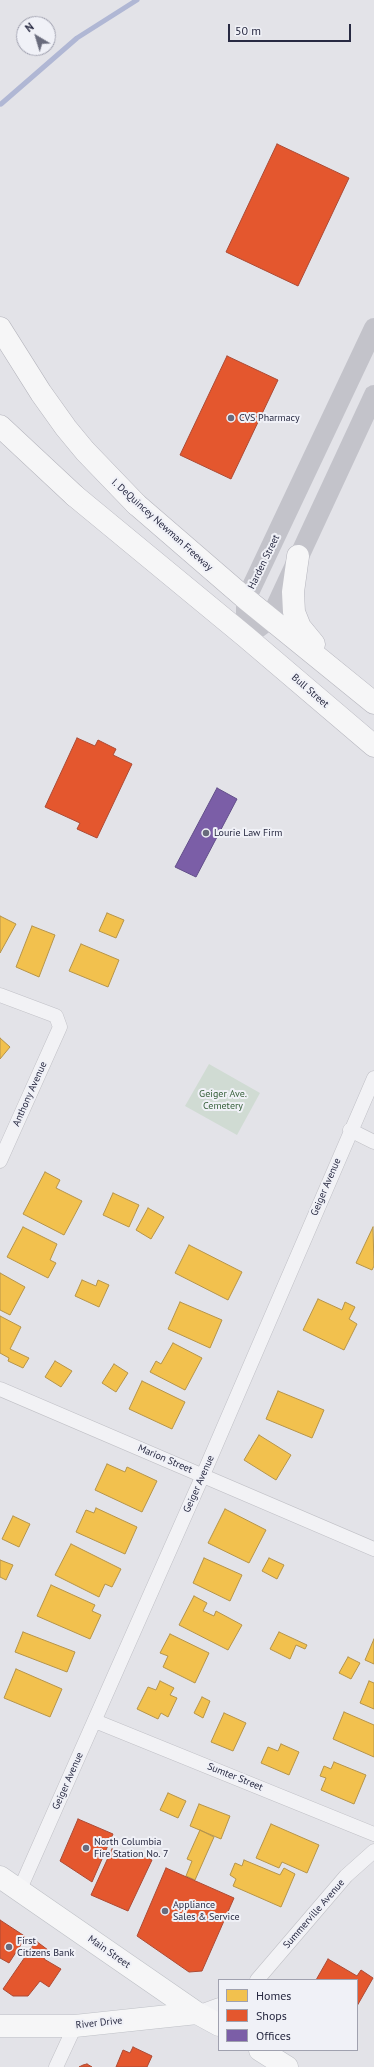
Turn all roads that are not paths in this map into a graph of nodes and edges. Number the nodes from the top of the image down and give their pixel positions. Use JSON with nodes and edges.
{"nodes":[{"id":1,"x":0,"y":328,"type":"edge"},
{"id":2,"x":374,"y":328,"type":"edge"},
{"id":3,"x":374,"y":395,"type":"edge"},
{"id":4,"x":0,"y":426,"type":"edge"},
{"id":5,"x":298,"y":556,"type":"junction"},
{"id":6,"x":246,"y":599,"type":"junction"},
{"id":7,"x":270,"y":619,"type":"junction"},
{"id":8,"x":246,"y":637,"type":"junction"},
{"id":9,"x":338,"y":673,"type":"junction"},
{"id":10,"x":374,"y":703,"type":"edge"},
{"id":11,"x":374,"y":746,"type":"edge"},
{"id":12,"x":0,"y":995,"type":"edge"},
{"id":13,"x":374,"y":1078,"type":"edge"},
{"id":14,"x":350,"y":1130,"type":"junction"},
{"id":15,"x":374,"y":1142,"type":"edge"},
{"id":16,"x":0,"y":1161,"type":"edge"},
{"id":17,"x":0,"y":1389,"type":"edge"},
{"id":18,"x":203,"y":1475,"type":"junction"},
{"id":19,"x":374,"y":1549,"type":"edge"},
{"id":20,"x":95,"y":1721,"type":"junction"},
{"id":21,"x":374,"y":1834,"type":"edge"},
{"id":22,"x":374,"y":1851,"type":"edge"},
{"id":23,"x":0,"y":1877,"type":"edge"},
{"id":24,"x":20,"y":1889,"type":"junction"},
{"id":25,"x":258,"y":1979,"type":"edge"},
{"id":26,"x":218,"y":2005,"type":"edge"},
{"id":27,"x":197,"y":2013,"type":"junction"},
{"id":28,"x":218,"y":2024,"type":"edge"},
{"id":29,"x":0,"y":2026,"type":"edge"},
{"id":30,"x":75,"y":2026,"type":"junction"},
{"id":31,"x":56,"y":2067,"type":"edge"}],
"edges":[{"from":1,"to":6,"type":"main road","name":"I. DeQuincey Newman Freeway"},
{"from":2,"to":6,"type":"main road","name":"Harden Street"},
{"from":3,"to":5,"type":"main road"},
{"from":4,"to":8,"type":"main road"},
{"from":5,"to":7,"type":"main road"},
{"from":5,"to":9,"type":"main road"},
{"from":6,"to":7,"type":"main road"},
{"from":6,"to":8,"type":"main road","name":"Harden Street"},
{"from":7,"to":8,"type":"main road"},
{"from":7,"to":9,"type":"main road"},
{"from":8,"to":11,"type":"main road","name":"Bull Street"},
{"from":9,"to":10,"type":"main road"},
{"from":12,"to":16,"type":"street","name":"Anthony Avenue"},
{"from":13,"to":14,"type":"street","name":"Geiger Avenue"},
{"from":14,"to":15,"type":"street"},
{"from":14,"to":18,"type":"street","name":"Geiger Avenue"},
{"from":17,"to":18,"type":"street","name":"Marion Street"},
{"from":18,"to":19,"type":"street","name":"Marion Street"},
{"from":18,"to":20,"type":"street","name":"Geiger Avenue"},
{"from":20,"to":21,"type":"street","name":"Sumter Street"},
{"from":20,"to":24,"type":"street","name":"Geiger Avenue"},
{"from":22,"to":25,"type":"street","name":"Summerville Avenue"},
{"from":23,"to":24,"type":"main road","name":"Main Street"},
{"from":24,"to":27,"type":"main road","name":"Main Street"},
{"from":26,"to":27,"type":"street"},
{"from":27,"to":28,"type":"main road","name":"Main Street"},
{"from":27,"to":30,"type":"main road","name":"River Drive"},
{"from":29,"to":30,"type":"main road","name":"River Drive"},
{"from":30,"to":31,"type":"street"}]}
